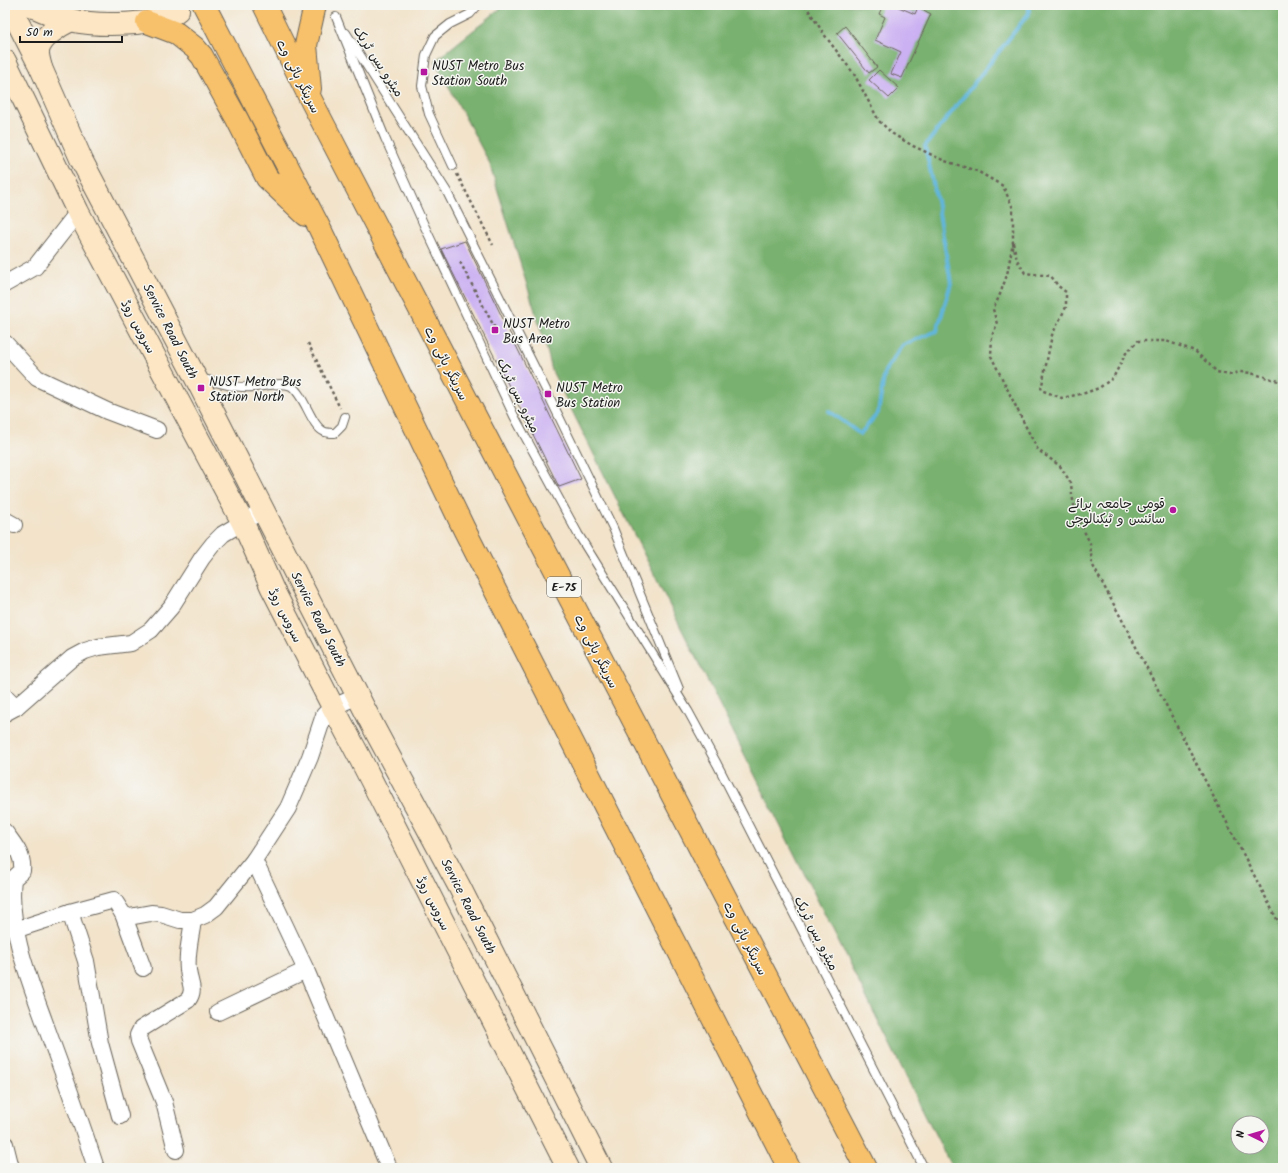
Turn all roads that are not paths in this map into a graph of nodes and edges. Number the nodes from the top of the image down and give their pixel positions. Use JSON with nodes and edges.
{"nodes":[{"id":1,"x":9,"y":5,"type":"edge"},
{"id":2,"x":30,"y":5,"type":"edge"},
{"id":3,"x":178,"y":5,"type":"edge"},
{"id":4,"x":204,"y":5,"type":"edge"},
{"id":5,"x":264,"y":5,"type":"edge"},
{"id":6,"x":315,"y":5,"type":"edge"},
{"id":7,"x":478,"y":5,"type":"edge"},
{"id":8,"x":71,"y":20,"type":"junction"},
{"id":9,"x":152,"y":21,"type":"junction"},
{"id":10,"x":5,"y":61,"type":"edge"},
{"id":11,"x":40,"y":68,"type":"junction"},
{"id":12,"x":312,"y":102,"type":"junction"},
{"id":13,"x":453,"y":166,"type":"road end"},
{"id":14,"x":78,"y":212,"type":"junction"},
{"id":15,"x":318,"y":227,"type":"junction"},
{"id":16,"x":5,"y":284,"type":"edge"},
{"id":17,"x":5,"y":343,"type":"edge"},
{"id":18,"x":194,"y":376,"type":"junction"},
{"id":19,"x":345,"y":417,"type":"road end"},
{"id":20,"x":157,"y":430,"type":"dead end"},
{"id":21,"x":263,"y":510,"type":"junction"},
{"id":22,"x":243,"y":523,"type":"junction"},
{"id":23,"x":322,"y":627,"type":"junction"},
{"id":24,"x":300,"y":642,"type":"junction"},
{"id":25,"x":358,"y":696,"type":"junction"},
{"id":26,"x":9,"y":706,"type":"edge"},
{"id":27,"x":333,"y":708,"type":"junction"},
{"id":28,"x":688,"y":711,"type":"junction"},
{"id":29,"x":5,"y":832,"type":"edge"},
{"id":30,"x":254,"y":860,"type":"junction"},
{"id":31,"x":70,"y":912,"type":"junction"},
{"id":32,"x":123,"y":914,"type":"junction"},
{"id":33,"x":193,"y":920,"type":"junction"},
{"id":34,"x":15,"y":930,"type":"junction"},
{"id":35,"x":143,"y":968,"type":"dead end"},
{"id":36,"x":306,"y":970,"type":"junction"},
{"id":37,"x":218,"y":1012,"type":"dead end"},
{"id":38,"x":120,"y":1116,"type":"dead end"},
{"id":39,"x":5,"y":1144,"type":"edge"},
{"id":40,"x":176,"y":1150,"type":"dead end"},
{"id":41,"x":11,"y":1168,"type":"edge"},
{"id":42,"x":96,"y":1168,"type":"edge"},
{"id":43,"x":389,"y":1168,"type":"edge"},
{"id":44,"x":568,"y":1168,"type":"edge"},
{"id":45,"x":600,"y":1168,"type":"edge"},
{"id":46,"x":789,"y":1168,"type":"edge"},
{"id":47,"x":866,"y":1168,"type":"edge"},
{"id":48,"x":924,"y":1168,"type":"edge"}],
"edges":[{"from":1,"to":11,"type":"main road","name":"Service Road South"},
{"from":2,"to":8,"type":"main road"},
{"from":3,"to":9,"type":"main road"},
{"from":4,"to":15,"type":"highway"},
{"from":5,"to":12,"type":"highway","name":"سرینگر ہائی وے","number":"E-75"},
{"from":6,"to":12,"type":"highway"},
{"from":7,"to":13,"type":"lane"},
{"from":8,"to":9,"type":"main road"},
{"from":8,"to":11,"type":"main road"},
{"from":9,"to":15,"type":"highway"},
{"from":10,"to":14,"type":"main road","name":"سروس روڈ"},
{"from":11,"to":18,"type":"main road","name":"Service Road South"},
{"from":12,"to":47,"type":"highway","name":"سرینگر ہائی وے","number":"E-75"},
{"from":14,"to":16,"type":"street"},
{"from":14,"to":22,"type":"main road","name":"سروس روڈ"},
{"from":15,"to":46,"type":"highway"},
{"from":17,"to":20,"type":"street"},
{"from":18,"to":19,"type":"lane"},
{"from":18,"to":21,"type":"main road","name":"Service Road South"},
{"from":21,"to":22,"type":"street"},
{"from":21,"to":23,"type":"main road","name":"Service Road South"},
{"from":22,"to":24,"type":"main road","name":"سروس روڈ"},
{"from":22,"to":26,"type":"street"},
{"from":23,"to":24,"type":"main road"},
{"from":23,"to":25,"type":"main road","name":"Service Road South"},
{"from":24,"to":27,"type":"main road","name":"سروس روڈ"},
{"from":25,"to":27,"type":"street"},
{"from":25,"to":45,"type":"main road","name":"Service Road South"},
{"from":27,"to":30,"type":"street"},
{"from":27,"to":44,"type":"main road","name":"سروس روڈ"},
{"from":28,"to":28,"type":"lane","name":"میٹرو بس ٹریک"},
{"from":28,"to":48,"type":"lane","name":"میٹرو بس ٹریک"},
{"from":29,"to":34,"type":"street"},
{"from":30,"to":33,"type":"street"},
{"from":30,"to":36,"type":"street"},
{"from":31,"to":32,"type":"street"},
{"from":31,"to":34,"type":"street"},
{"from":31,"to":38,"type":"street"},
{"from":32,"to":33,"type":"street"},
{"from":32,"to":35,"type":"street"},
{"from":33,"to":40,"type":"street"},
{"from":34,"to":42,"type":"street"},
{"from":36,"to":37,"type":"street"},
{"from":36,"to":43,"type":"street"},
{"from":39,"to":41,"type":"street"}]}
